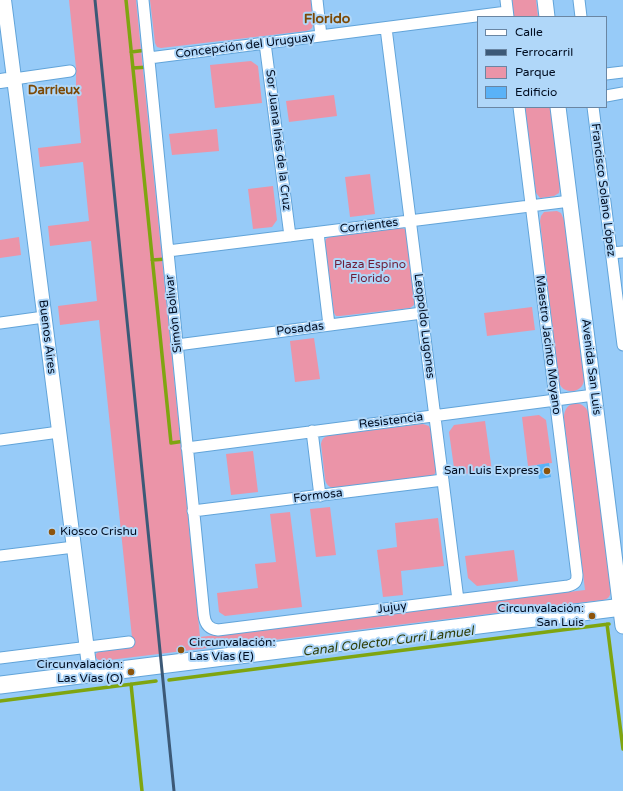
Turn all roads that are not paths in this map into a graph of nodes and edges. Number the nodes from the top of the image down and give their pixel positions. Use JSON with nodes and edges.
{"nodes":[{"id":1,"x":4,"y":0,"type":"edge"},
{"id":2,"x":143,"y":0,"type":"edge"},
{"id":3,"x":317,"y":0,"type":"edge"},
{"id":4,"x":506,"y":0,"type":"edge"},
{"id":5,"x":545,"y":0,"type":"edge"},
{"id":6,"x":579,"y":0,"type":"edge"},
{"id":7,"x":508,"y":15,"type":"edge"},
{"id":8,"x":547,"y":16,"type":"edge"},
{"id":9,"x":582,"y":16,"type":"edge"},
{"id":10,"x":477,"y":18,"type":"edge"},
{"id":11,"x":386,"y":28,"type":"junction"},
{"id":12,"x":321,"y":36,"type":"junction"},
{"id":13,"x":265,"y":43,"type":"junction"},
{"id":14,"x":149,"y":58,"type":"junction"},
{"id":15,"x":70,"y":71,"type":"dead end"},
{"id":16,"x":623,"y":72,"type":"edge"},
{"id":17,"x":607,"y":74,"type":"edge"},
{"id":18,"x":14,"y":79,"type":"junction"},
{"id":19,"x":0,"y":81,"type":"edge"},
{"id":20,"x":623,"y":93,"type":"edge"},
{"id":21,"x":607,"y":96,"type":"edge"},
{"id":22,"x":519,"y":108,"type":"edge"},
{"id":23,"x":558,"y":108,"type":"edge"},
{"id":24,"x":593,"y":108,"type":"edge"},
{"id":25,"x":570,"y":201,"type":"junction"},
{"id":26,"x":531,"y":206,"type":"junction"},
{"id":27,"x":411,"y":221,"type":"junction"},
{"id":28,"x":318,"y":233,"type":"junction"},
{"id":29,"x":290,"y":236,"type":"junction"},
{"id":30,"x":168,"y":251,"type":"junction"},
{"id":31,"x":623,"y":252,"type":"edge"},
{"id":32,"x":611,"y":253,"type":"junction"},
{"id":33,"x":422,"y":313,"type":"junction"},
{"id":34,"x":44,"y":317,"type":"junction"},
{"id":35,"x":0,"y":323,"type":"edge"},
{"id":36,"x":329,"y":325,"type":"junction"},
{"id":37,"x":177,"y":345,"type":"junction"},
{"id":38,"x":623,"y":345,"type":"edge"},
{"id":39,"x":594,"y":395,"type":"junction"},
{"id":40,"x":555,"y":400,"type":"junction"},
{"id":41,"x":435,"y":416,"type":"junction"},
{"id":42,"x":312,"y":431,"type":"junction"},
{"id":43,"x":59,"y":432,"type":"junction"},
{"id":44,"x":0,"y":440,"type":"edge"},
{"id":45,"x":187,"y":448,"type":"junction"},
{"id":46,"x":443,"y":480,"type":"junction"},
{"id":47,"x":320,"y":496,"type":"junction"},
{"id":48,"x":194,"y":511,"type":"junction"},
{"id":49,"x":74,"y":547,"type":"junction"},
{"id":50,"x":0,"y":556,"type":"edge"},
{"id":51,"x":576,"y":582,"type":"joint"},
{"id":52,"x":458,"y":600,"type":"junction"},
{"id":53,"x":622,"y":607,"type":"edge"},
{"id":54,"x":208,"y":626,"type":"joint"},
{"id":55,"x":623,"y":626,"type":"edge"},
{"id":56,"x":130,"y":642,"type":"dead end"},
{"id":57,"x":86,"y":647,"type":"junction"},
{"id":58,"x":0,"y":658,"type":"edge"},
{"id":59,"x":90,"y":674,"type":"junction"},
{"id":60,"x":0,"y":685,"type":"edge"}],
"edges":[{"from":1,"to":18,"type":"street","name":"Buenos Aires"},
{"from":2,"to":14,"type":"street","name":"Simón Bolivar"},
{"from":3,"to":12,"type":"street"},
{"from":4,"to":7,"type":"street"},
{"from":5,"to":8,"type":"main road"},
{"from":6,"to":9,"type":"street"},
{"from":10,"to":11,"type":"street","name":"Concepción del Uruguay"},
{"from":11,"to":12,"type":"street","name":"Concepción del Uruguay"},
{"from":11,"to":27,"type":"street","name":"Leopoldo Lugones"},
{"from":12,"to":13,"type":"street","name":"Concepción del Uruguay"},
{"from":13,"to":14,"type":"street","name":"Concepción del Uruguay"},
{"from":13,"to":29,"type":"street","name":"Sor Juana Inés de la Cruz"},
{"from":14,"to":30,"type":"street","name":"Simón Bolivar"},
{"from":15,"to":18,"type":"street"},
{"from":16,"to":17,"type":"street"},
{"from":18,"to":19,"type":"street"},
{"from":18,"to":34,"type":"street","name":"Buenos Aires"},
{"from":20,"to":21,"type":"street"},
{"from":22,"to":26,"type":"street","name":"Maestro Jacinto Moyano"},
{"from":23,"to":25,"type":"main road","name":"Avenida San Luis"},
{"from":24,"to":32,"type":"street","name":"Francisco Solano López"},
{"from":25,"to":26,"type":"street","name":"Corrientes"},
{"from":25,"to":39,"type":"main road","name":"Avenida San Luis"},
{"from":26,"to":27,"type":"street","name":"Corrientes"},
{"from":26,"to":40,"type":"street","name":"Maestro Jacinto Moyano"},
{"from":27,"to":28,"type":"street","name":"Corrientes"},
{"from":27,"to":33,"type":"street","name":"Leopoldo Lugones"},
{"from":28,"to":29,"type":"street","name":"Corrientes"},
{"from":28,"to":36,"type":"street"},
{"from":29,"to":30,"type":"street","name":"Corrientes"},
{"from":30,"to":37,"type":"street","name":"Simón Bolivar"},
{"from":31,"to":32,"type":"street"},
{"from":32,"to":38,"type":"street","name":"Francisco Solano López"},
{"from":33,"to":36,"type":"street","name":"Posadas"},
{"from":33,"to":41,"type":"street","name":"Leopoldo Lugones"},
{"from":34,"to":35,"type":"street"},
{"from":34,"to":43,"type":"street","name":"Buenos Aires"},
{"from":36,"to":37,"type":"street","name":"Posadas"},
{"from":37,"to":45,"type":"street","name":"Simón Bolivar"},
{"from":39,"to":40,"type":"street","name":"Resistencia"},
{"from":39,"to":53,"type":"main road","name":"Avenida San Luis"},
{"from":40,"to":41,"type":"street","name":"Resistencia"},
{"from":40,"to":51,"type":"street","name":"Maestro Jacinto Moyano"},
{"from":41,"to":42,"type":"street","name":"Resistencia"},
{"from":41,"to":46,"type":"street","name":"Leopoldo Lugones"},
{"from":42,"to":45,"type":"street","name":"Resistencia"},
{"from":42,"to":47,"type":"street"},
{"from":43,"to":44,"type":"street"},
{"from":43,"to":49,"type":"street","name":"Buenos Aires"},
{"from":45,"to":48,"type":"street","name":"Simón Bolivar"},
{"from":46,"to":47,"type":"street","name":"Formosa"},
{"from":46,"to":52,"type":"street","name":"Leopoldo Lugones"},
{"from":47,"to":48,"type":"street","name":"Formosa"},
{"from":48,"to":54,"type":"street","name":"Simón Bolivar"},
{"from":49,"to":50,"type":"street"},
{"from":49,"to":57,"type":"street","name":"Buenos Aires"},
{"from":51,"to":52,"type":"street","name":"Jujuy"},
{"from":52,"to":54,"type":"street","name":"Jujuy"},
{"from":53,"to":55,"type":"main road","name":"Avenida San Luis"},
{"from":53,"to":59,"type":"main road"},
{"from":56,"to":57,"type":"street"},
{"from":57,"to":58,"type":"street"},
{"from":57,"to":59,"type":"street","name":"Buenos Aires"},
{"from":59,"to":60,"type":"main road"}]}
